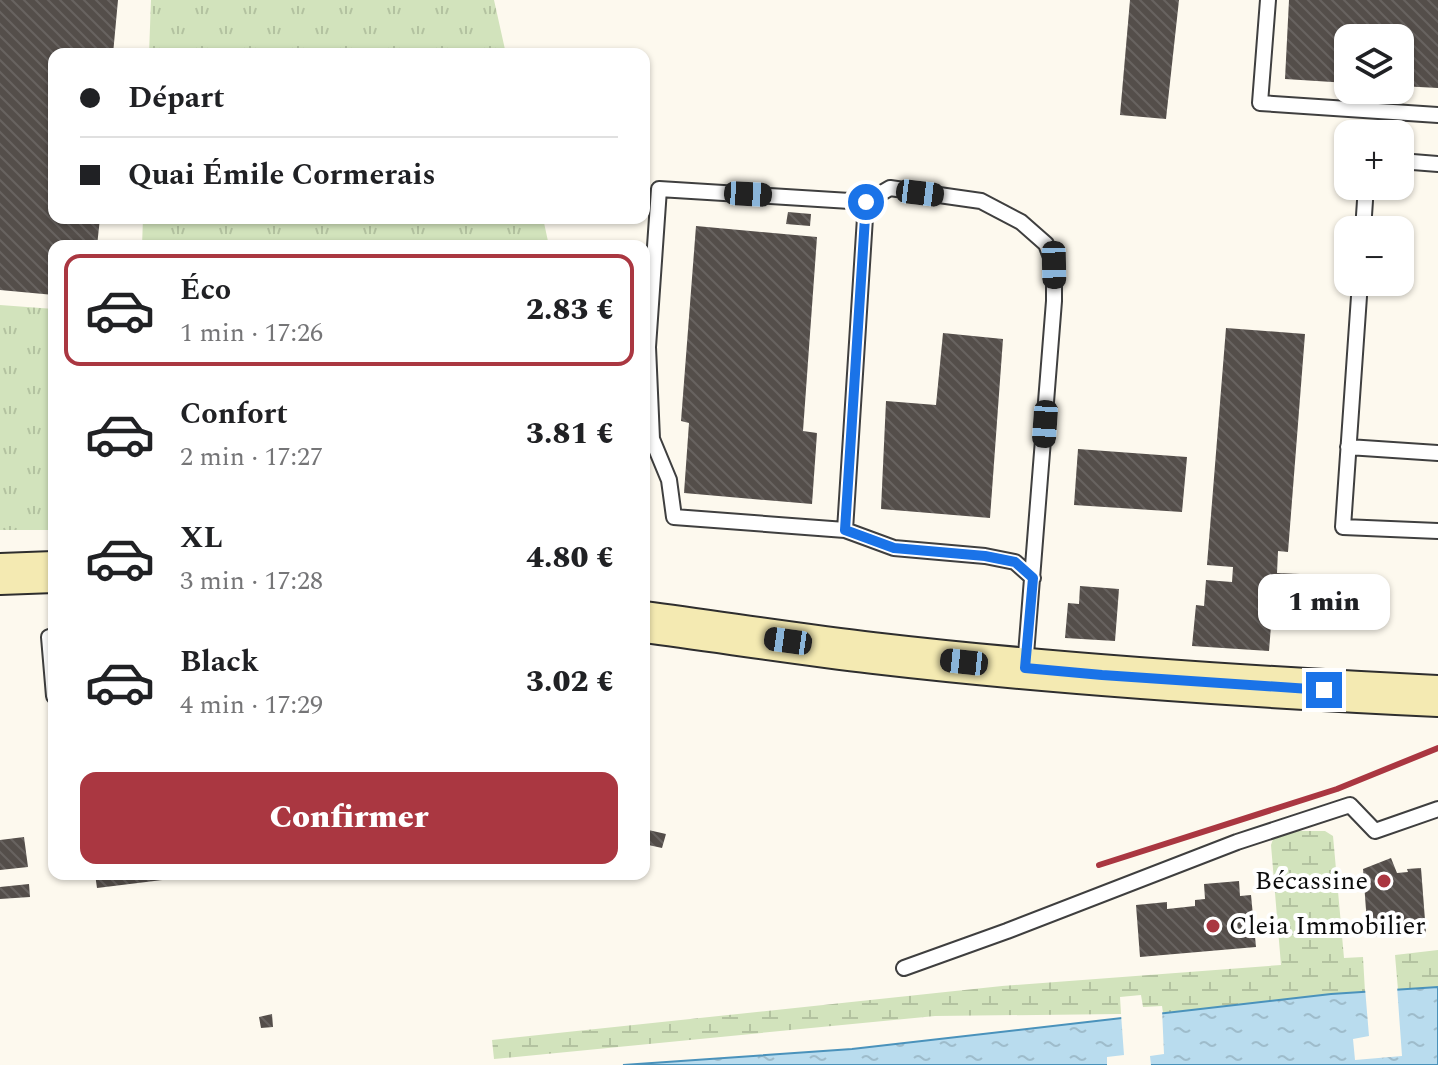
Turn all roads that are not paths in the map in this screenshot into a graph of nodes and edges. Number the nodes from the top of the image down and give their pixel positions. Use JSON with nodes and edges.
{"nodes":[{"id":1,"x":1268,"y":0,"type":"edge"},
{"id":2,"x":1438,"y":115,"type":"edge"},
{"id":3,"x":1414,"y":162,"type":"edge"},
{"id":4,"x":1438,"y":164,"type":"edge"},
{"id":5,"x":866,"y":202,"type":"junction"},
{"id":6,"x":1359,"y":296,"type":"edge"},
{"id":7,"x":650,"y":298,"type":"edge"},
{"id":8,"x":650,"y":408,"type":"edge"},
{"id":9,"x":1348,"y":447,"type":"junction"},
{"id":10,"x":1438,"y":453,"type":"edge"},
{"id":11,"x":845,"y":530,"type":"junction"},
{"id":12,"x":1438,"y":531,"type":"edge"},
{"id":13,"x":48,"y":572,"type":"edge"},
{"id":14,"x":0,"y":574,"type":"edge"},
{"id":15,"x":1033,"y":578,"type":"junction"},
{"id":16,"x":650,"y":623,"type":"edge"},
{"id":17,"x":1025,"y":668,"type":"junction"},
{"id":18,"x":1438,"y":696,"type":"edge"},
{"id":19,"x":1438,"y":809,"type":"edge"},
{"id":20,"x":904,"y":968,"type":"dead end"}],
"edges":[{"from":1,"to":2,"type":"lane"},
{"from":3,"to":4,"type":"lane"},
{"from":5,"to":7,"type":"lane"},
{"from":5,"to":11,"type":"lane"},
{"from":5,"to":15,"type":"lane"},
{"from":6,"to":9,"type":"lane"},
{"from":8,"to":11,"type":"lane"},
{"from":9,"to":10,"type":"lane"},
{"from":9,"to":12,"type":"lane"},
{"from":11,"to":15,"type":"lane"},
{"from":13,"to":14,"type":"main road"},
{"from":15,"to":17,"type":"lane"},
{"from":16,"to":17,"type":"main road"},
{"from":17,"to":18,"type":"main road"},
{"from":19,"to":20,"type":"lane"}]}
